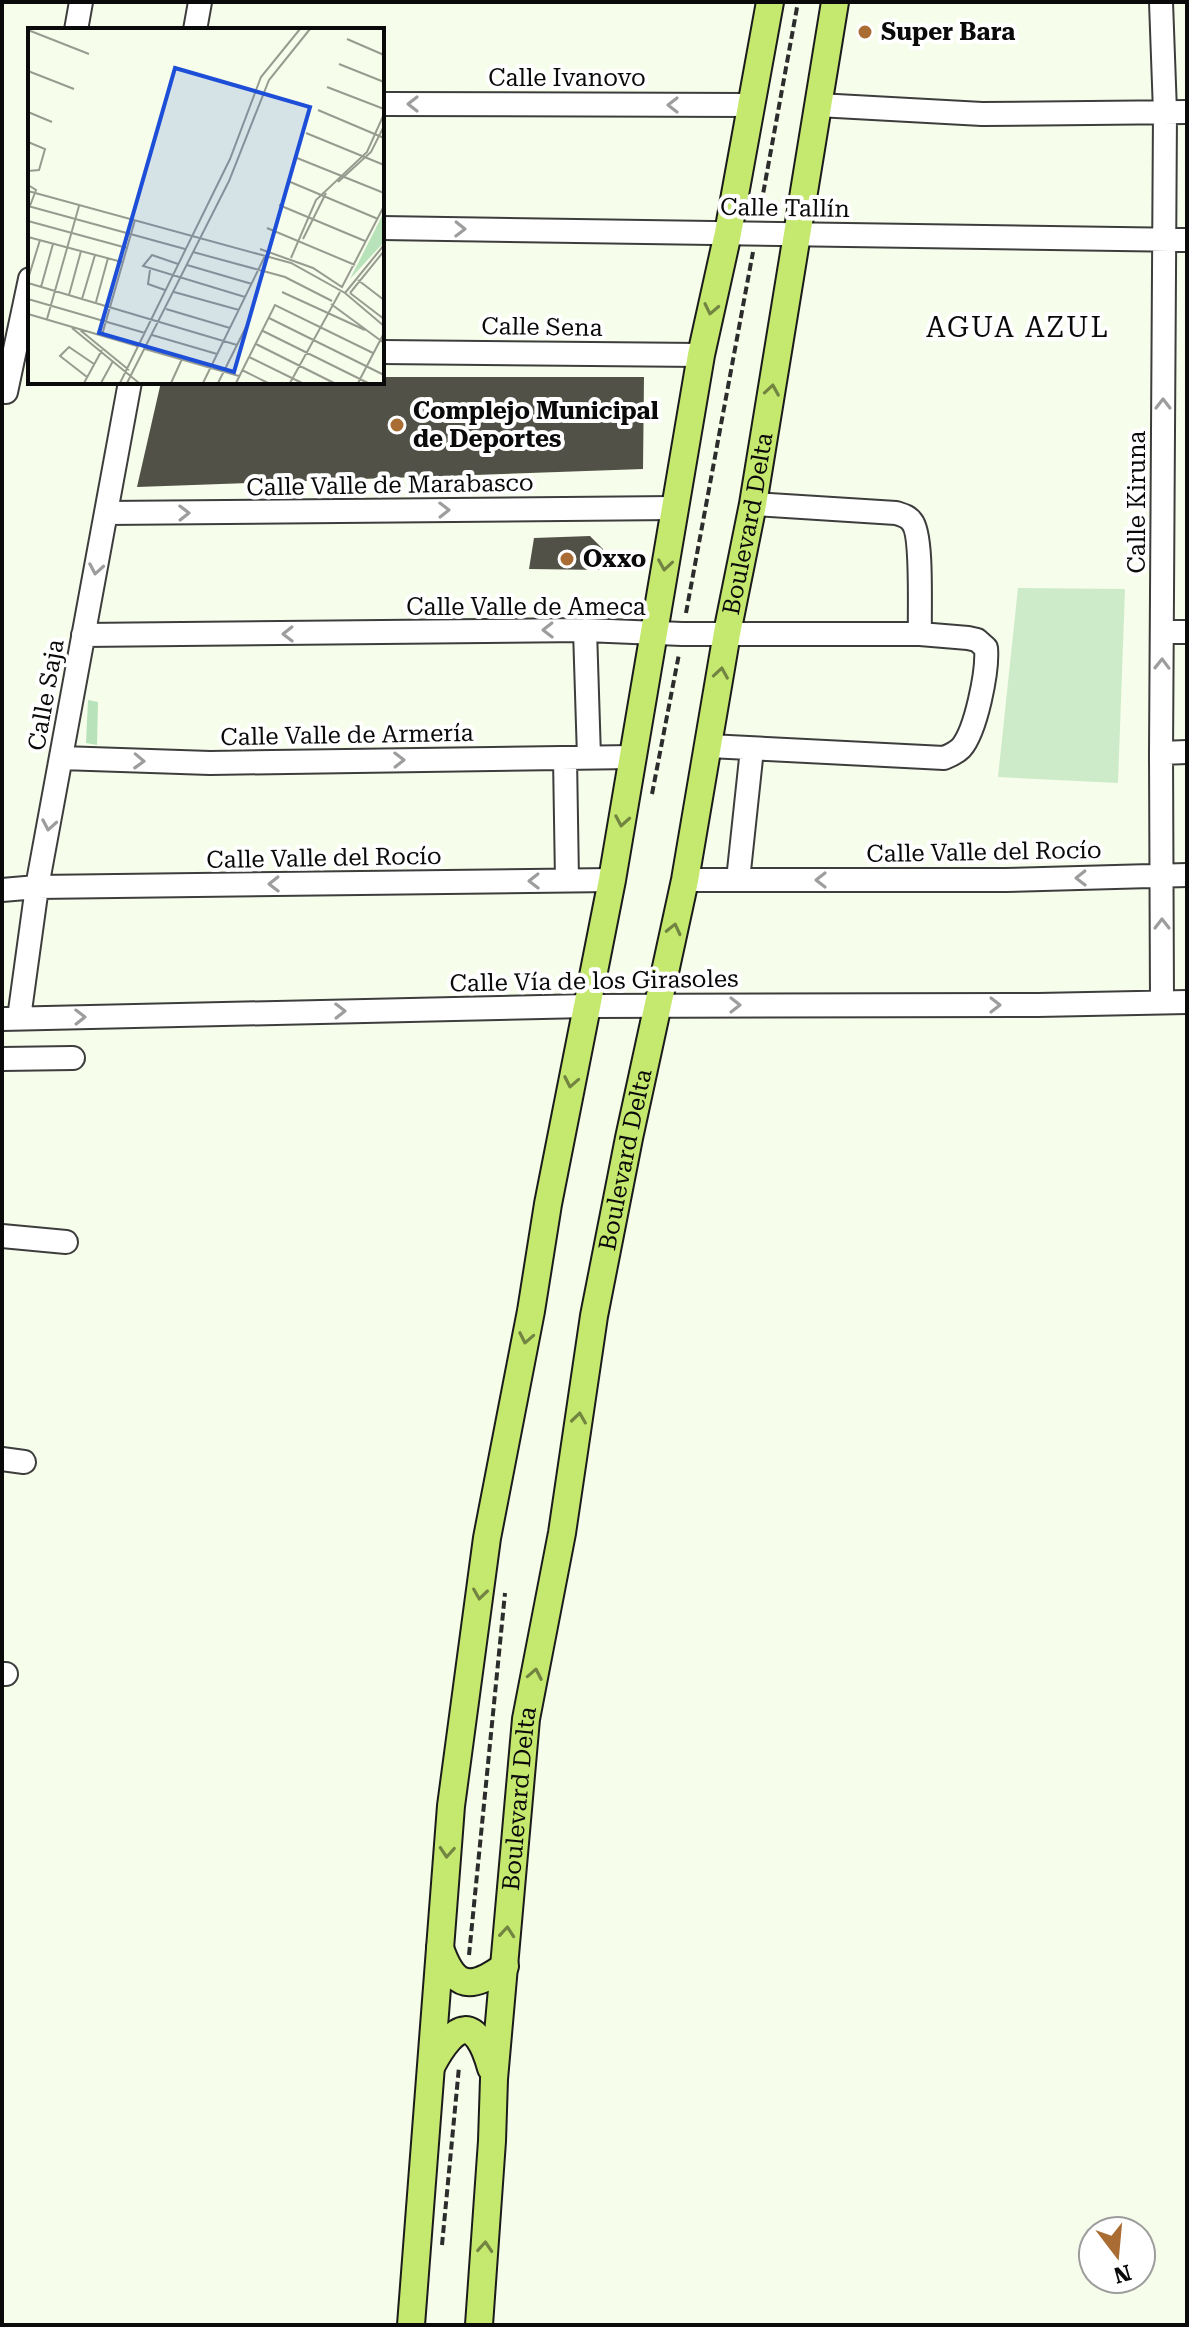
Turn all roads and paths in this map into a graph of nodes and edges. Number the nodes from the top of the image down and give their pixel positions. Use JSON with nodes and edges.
{"nodes":[{"id":1,"x":81,"y":2,"type":"edge"},
{"id":2,"x":200,"y":2,"type":"edge"},
{"id":3,"x":770,"y":2,"type":"edge"},
{"id":4,"x":798,"y":2,"type":"edge"},
{"id":5,"x":835,"y":2,"type":"edge"},
{"id":6,"x":1161,"y":2,"type":"edge"},
{"id":7,"x":76,"y":28,"type":"edge"},
{"id":8,"x":195,"y":28,"type":"edge"},
{"id":9,"x":384,"y":104,"type":"edge"},
{"id":10,"x":751,"y":105,"type":"junction"},
{"id":11,"x":818,"y":105,"type":"junction"},
{"id":12,"x":1176,"y":112,"type":"edge"},
{"id":13,"x":384,"y":228,"type":"edge"},
{"id":14,"x":728,"y":233,"type":"junction"},
{"id":15,"x":755,"y":233,"type":"junction"},
{"id":16,"x":798,"y":234,"type":"junction"},
{"id":17,"x":1163,"y":240,"type":"junction"},
{"id":18,"x":1187,"y":240,"type":"edge"},
{"id":19,"x":28,"y":288,"type":"edge"},
{"id":20,"x":384,"y":352,"type":"edge"},
{"id":21,"x":701,"y":355,"type":"junction"},
{"id":22,"x":130,"y":384,"type":"edge"},
{"id":23,"x":6,"y":392,"type":"dead end"},
{"id":24,"x":753,"y":504,"type":"junction"},
{"id":25,"x":675,"y":508,"type":"junction"},
{"id":26,"x":106,"y":513,"type":"junction"},
{"id":27,"x":585,"y":630,"type":"junction"},
{"id":28,"x":1163,"y":632,"type":"junction"},
{"id":29,"x":1187,"y":632,"type":"edge"},
{"id":30,"x":654,"y":633,"type":"junction"},
{"id":31,"x":727,"y":633,"type":"junction"},
{"id":32,"x":682,"y":634,"type":"junction"},
{"id":33,"x":920,"y":634,"type":"junction"},
{"id":34,"x":83,"y":635,"type":"junction"},
{"id":35,"x":709,"y":746,"type":"junction"},
{"id":36,"x":752,"y":749,"type":"junction"},
{"id":37,"x":1187,"y":752,"type":"edge"},
{"id":38,"x":1161,"y":753,"type":"junction"},
{"id":39,"x":589,"y":757,"type":"junction"},
{"id":40,"x":633,"y":757,"type":"junction"},
{"id":41,"x":61,"y":758,"type":"junction"},
{"id":42,"x":565,"y":758,"type":"junction"},
{"id":43,"x":650,"y":805,"type":"dead end"},
{"id":44,"x":1161,"y":875,"type":"junction"},
{"id":45,"x":1187,"y":875,"type":"edge"},
{"id":46,"x":567,"y":880,"type":"junction"},
{"id":47,"x":612,"y":880,"type":"junction"},
{"id":48,"x":685,"y":880,"type":"junction"},
{"id":49,"x":738,"y":880,"type":"junction"},
{"id":50,"x":37,"y":887,"type":"junction"},
{"id":51,"x":2,"y":890,"type":"edge"},
{"id":52,"x":1162,"y":1002,"type":"junction"},
{"id":53,"x":1187,"y":1002,"type":"edge"},
{"id":54,"x":657,"y":1005,"type":"junction"},
{"id":55,"x":587,"y":1006,"type":"junction"},
{"id":56,"x":10,"y":1018,"type":"edge"},
{"id":57,"x":73,"y":1058,"type":"dead end"},
{"id":58,"x":2,"y":1059,"type":"edge"},
{"id":59,"x":2,"y":1236,"type":"edge"},
{"id":60,"x":66,"y":1242,"type":"dead end"},
{"id":61,"x":505,"y":1587,"type":"dead end"},
{"id":62,"x":440,"y":1948,"type":"junction"},
{"id":63,"x":505,"y":1966,"type":"junction"},
{"id":64,"x":467,"y":1982,"type":"junction"},
{"id":65,"x":463,"y":2030,"type":"junction"},
{"id":66,"x":431,"y":2068,"type":"junction"},
{"id":67,"x":494,"y":2079,"type":"junction"},
{"id":68,"x":442,"y":2250,"type":"dead end"},
{"id":69,"x":411,"y":2325,"type":"edge"},
{"id":70,"x":479,"y":2325,"type":"edge"}],
"edges":[{"from":1,"to":7,"type":"street"},
{"from":2,"to":8,"type":"street"},
{"from":3,"to":10,"type":"main road"},
{"from":4,"to":15,"type":"path"},
{"from":5,"to":11,"type":"main road","name":"Boulevard Delta"},
{"from":6,"to":12,"type":"street","name":"Calle Kiruna"},
{"from":10,"to":9,"type":"street","name":"Calle Ivanovo","one_way":true},
{"from":10,"to":14,"type":"main road"},
{"from":11,"to":12,"type":"street"},
{"from":11,"to":16,"type":"main road","name":"Boulevard Delta"},
{"from":12,"to":17,"type":"street","name":"Calle Kiruna"},
{"from":13,"to":14,"type":"street","name":"Calle Tallín","one_way":true},
{"from":14,"to":15,"type":"street","name":"Calle Tallín"},
{"from":14,"to":21,"type":"main road","one_way":true},
{"from":15,"to":16,"type":"street","name":"Calle Tallín"},
{"from":15,"to":32,"type":"path"},
{"from":16,"to":17,"type":"street","name":"Calle Tallín"},
{"from":24,"to":16,"type":"main road","name":"Boulevard Delta","one_way":true},
{"from":17,"to":18,"type":"street","name":"Calle Tallín"},
{"from":28,"to":17,"type":"street","name":"Calle Kiruna","one_way":true},
{"from":19,"to":23,"type":"street"},
{"from":20,"to":21,"type":"street","name":"Calle Sena"},
{"from":21,"to":25,"type":"main road"},
{"from":22,"to":26,"type":"street","name":"Calle Saja"},
{"from":24,"to":31,"type":"main road","name":"Boulevard Delta"},
{"from":24,"to":33,"type":"street"},
{"from":26,"to":25,"type":"street","name":"Calle Valle de Marabasco","one_way":true},
{"from":25,"to":30,"type":"main road","one_way":true},
{"from":26,"to":34,"type":"street","name":"Calle Saja","one_way":true},
{"from":27,"to":30,"type":"street","name":"Calle Valle de Ameca"},
{"from":27,"to":34,"type":"street","name":"Calle Valle de Ameca","one_way":true},
{"from":27,"to":39,"type":"street"},
{"from":28,"to":29,"type":"street"},
{"from":38,"to":28,"type":"street","name":"Calle Kiruna","one_way":true},
{"from":30,"to":32,"type":"street","name":"Calle Valle de Ameca"},
{"from":30,"to":40,"type":"main road"},
{"from":31,"to":32,"type":"street","name":"Calle Valle de Ameca"},
{"from":31,"to":33,"type":"street","name":"Calle Valle de Ameca"},
{"from":35,"to":31,"type":"main road","name":"Boulevard Delta","one_way":true},
{"from":32,"to":43,"type":"path"},
{"from":33,"to":36,"type":"street","name":"Calle Valle de Ameca"},
{"from":34,"to":41,"type":"street","name":"Calle Saja"},
{"from":35,"to":36,"type":"street"},
{"from":35,"to":48,"type":"main road","name":"Boulevard Delta"},
{"from":36,"to":49,"type":"street"},
{"from":37,"to":38,"type":"street"},
{"from":38,"to":44,"type":"street","name":"Calle Kiruna"},
{"from":39,"to":40,"type":"street","name":"Calle Valle de Armería"},
{"from":39,"to":42,"type":"street","name":"Calle Valle de Armería"},
{"from":40,"to":47,"type":"main road","one_way":true},
{"from":41,"to":42,"type":"street","name":"Calle Valle de Armería","one_way":true},
{"from":41,"to":50,"type":"street","name":"Calle Saja","one_way":true},
{"from":42,"to":46,"type":"street"},
{"from":44,"to":45,"type":"street","name":"Calle Valle del Rocío"},
{"from":44,"to":49,"type":"street","name":"Calle Valle del Rocío","one_way":true},
{"from":52,"to":44,"type":"street","name":"Calle Kiruna","one_way":true},
{"from":46,"to":47,"type":"street","name":"Calle Valle del Rocío"},
{"from":46,"to":50,"type":"street","name":"Calle Valle del Rocío","one_way":true},
{"from":47,"to":55,"type":"main road"},
{"from":48,"to":49,"type":"street","name":"Calle Valle del Rocío"},
{"from":54,"to":48,"type":"main road","name":"Boulevard Delta","one_way":true},
{"from":50,"to":51,"type":"street","name":"Calle Valle del Rocío"},
{"from":50,"to":56,"type":"street","name":"Calle Saja"},
{"from":52,"to":53,"type":"street","name":"Calle Vía de los Girasoles"},
{"from":54,"to":52,"type":"street","name":"Calle Vía de los Girasoles","one_way":true},
{"from":54,"to":55,"type":"street","name":"Calle Vía de los Girasoles"},
{"from":63,"to":54,"type":"main road","name":"Boulevard Delta","one_way":true},
{"from":56,"to":55,"type":"street","name":"Calle Vía de los Girasoles","one_way":true},
{"from":55,"to":62,"type":"main road","one_way":true},
{"from":57,"to":58,"type":"street"},
{"from":59,"to":60,"type":"street"},
{"from":61,"to":64,"type":"path"},
{"from":62,"to":64,"type":"main road"},
{"from":62,"to":66,"type":"main road"},
{"from":63,"to":64,"type":"main road"},
{"from":63,"to":67,"type":"main road","name":"Boulevard Delta"},
{"from":65,"to":66,"type":"main road"},
{"from":65,"to":67,"type":"main road"},
{"from":65,"to":68,"type":"path"},
{"from":66,"to":69,"type":"main road"},
{"from":70,"to":67,"type":"main road","name":"Boulevard Delta","one_way":true}]}
